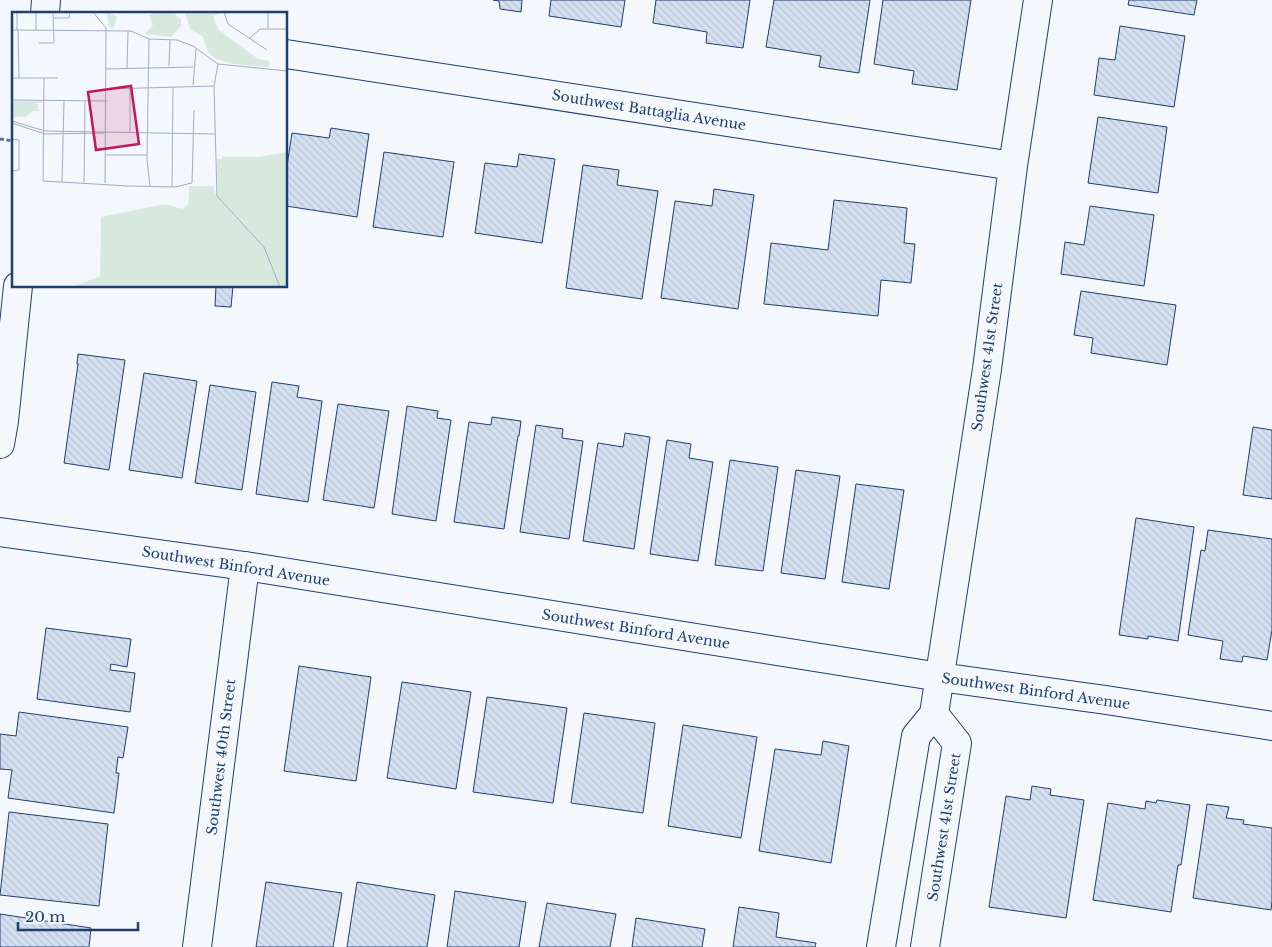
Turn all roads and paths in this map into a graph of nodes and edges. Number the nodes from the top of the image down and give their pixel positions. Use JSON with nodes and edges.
{"nodes":[{"id":1,"x":1038,"y":0,"type":"edge"},
{"id":2,"x":288,"y":54,"type":"edge"},
{"id":3,"x":1013,"y":166,"type":"junction"},
{"id":4,"x":18,"y":288,"type":"edge"},
{"id":5,"x":0,"y":444,"type":"edge"},
{"id":6,"x":0,"y":532,"type":"edge"},
{"id":7,"x":245,"y":566,"type":"junction"},
{"id":8,"x":940,"y":677,"type":"junction"},
{"id":9,"x":934,"y":714,"type":"junction"},
{"id":10,"x":1272,"y":726,"type":"edge"},
{"id":11,"x":197,"y":947,"type":"edge"},
{"id":12,"x":881,"y":947,"type":"edge"},
{"id":13,"x":925,"y":947,"type":"edge"}],
"edges":[{"from":1,"to":3,"type":"street","name":"Southwest 41st Street"},
{"from":2,"to":3,"type":"street","name":"Southwest Battaglia Avenue"},
{"from":3,"to":8,"type":"street","name":"Southwest 41st Street"},
{"from":4,"to":5,"type":"street"},
{"from":6,"to":7,"type":"street","name":"Southwest Binford Avenue"},
{"from":7,"to":8,"type":"street","name":"Southwest Binford Avenue"},
{"from":7,"to":11,"type":"street","name":"Southwest 40th Street"},
{"from":8,"to":9,"type":"street","name":"Southwest 41st Street"},
{"from":8,"to":10,"type":"street","name":"Southwest Binford Avenue"},
{"from":9,"to":12,"type":"street"},
{"from":9,"to":13,"type":"street","name":"Southwest 41st Street"}]}
